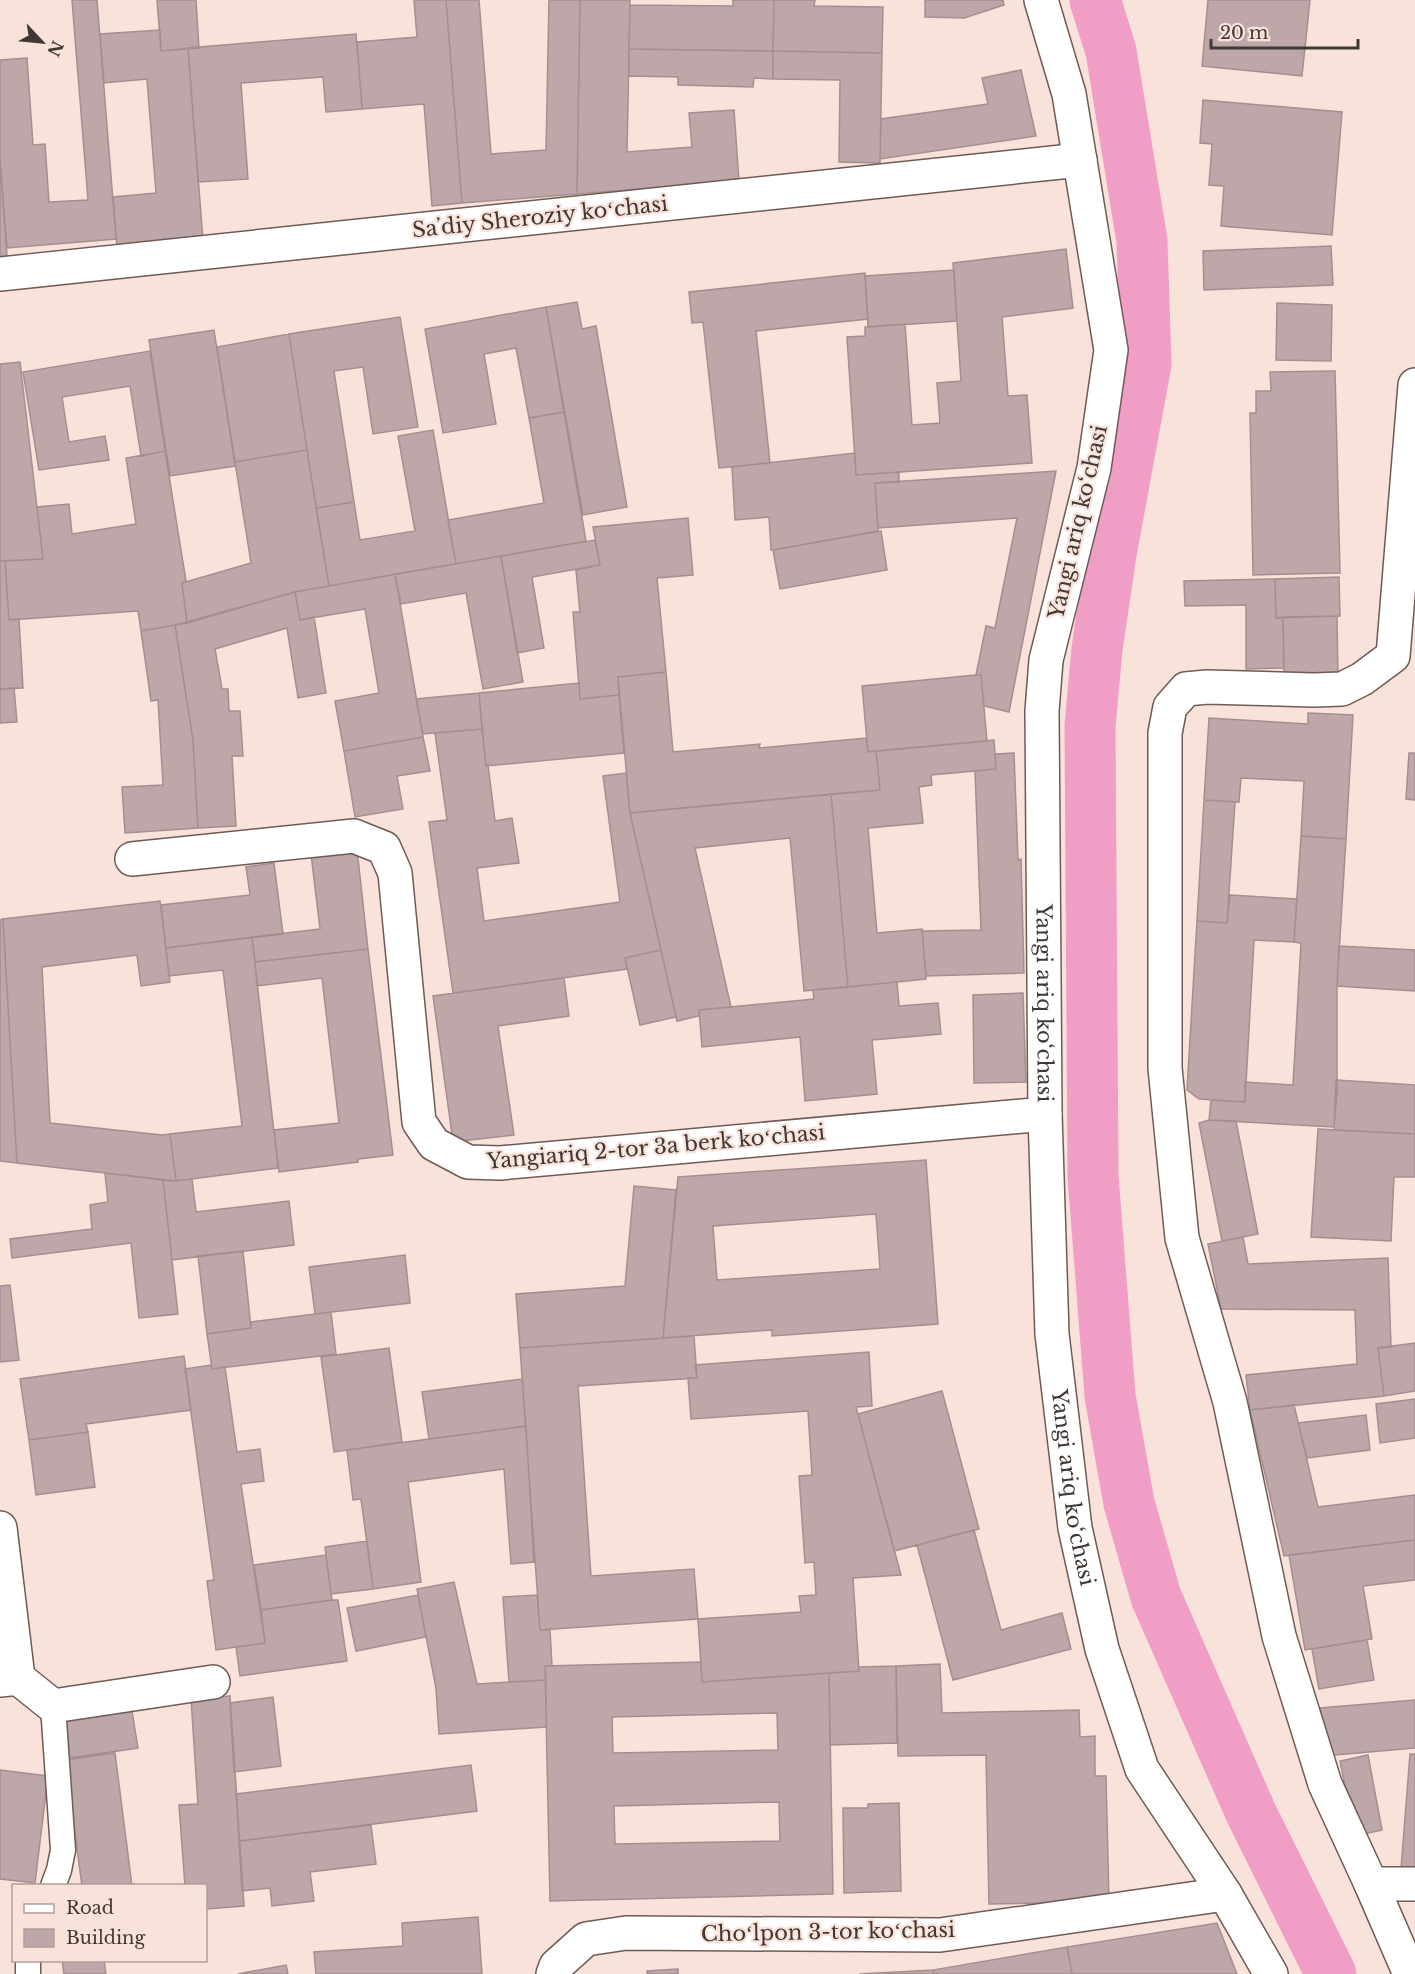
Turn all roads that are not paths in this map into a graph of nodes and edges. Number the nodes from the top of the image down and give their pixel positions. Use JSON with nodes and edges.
{"nodes":[{"id":1,"x":1041,"y":0,"type":"edge"},
{"id":2,"x":1080,"y":160,"type":"junction"},
{"id":3,"x":0,"y":274,"type":"edge"},
{"id":4,"x":1415,"y":385,"type":"edge"},
{"id":5,"x":1404,"y":657,"type":"edge"},
{"id":6,"x":132,"y":859,"type":"dead end"},
{"id":7,"x":1045,"y":1114,"type":"junction"},
{"id":8,"x":0,"y":1528,"type":"edge"},
{"id":9,"x":9,"y":1679,"type":"edge"},
{"id":10,"x":213,"y":1682,"type":"dead end"},
{"id":11,"x":53,"y":1706,"type":"junction"},
{"id":12,"x":54,"y":1884,"type":"edge"},
{"id":13,"x":1371,"y":1884,"type":"junction"},
{"id":14,"x":1415,"y":1884,"type":"edge"},
{"id":15,"x":1225,"y":1894,"type":"junction"},
{"id":16,"x":553,"y":1974,"type":"edge"},
{"id":17,"x":1271,"y":1974,"type":"edge"},
{"id":18,"x":1410,"y":1974,"type":"edge"}],
"edges":[{"from":1,"to":2,"type":"street","name":"Yangi ariq ko‘chasi"},
{"from":2,"to":3,"type":"street","name":"Saʼdiy Sheroziy koʻchasi"},
{"from":2,"to":7,"type":"street","name":"Yangi ariq ko‘chasi"},
{"from":4,"to":5,"type":"street"},
{"from":5,"to":13,"type":"street"},
{"from":6,"to":7,"type":"street","name":"Yangiariq 2-tor 3a berk koʻchasi"},
{"from":7,"to":15,"type":"street","name":"Yangi ariq ko‘chasi"},
{"from":8,"to":9,"type":"street"},
{"from":9,"to":11,"type":"street"},
{"from":10,"to":11,"type":"street"},
{"from":11,"to":12,"type":"lane"},
{"from":13,"to":14,"type":"street"},
{"from":13,"to":18,"type":"street"},
{"from":15,"to":16,"type":"street","name":"Choʻlpon 3-tor koʻchasi"},
{"from":15,"to":17,"type":"street","name":"Yangi ariq ko‘chasi"}]}
